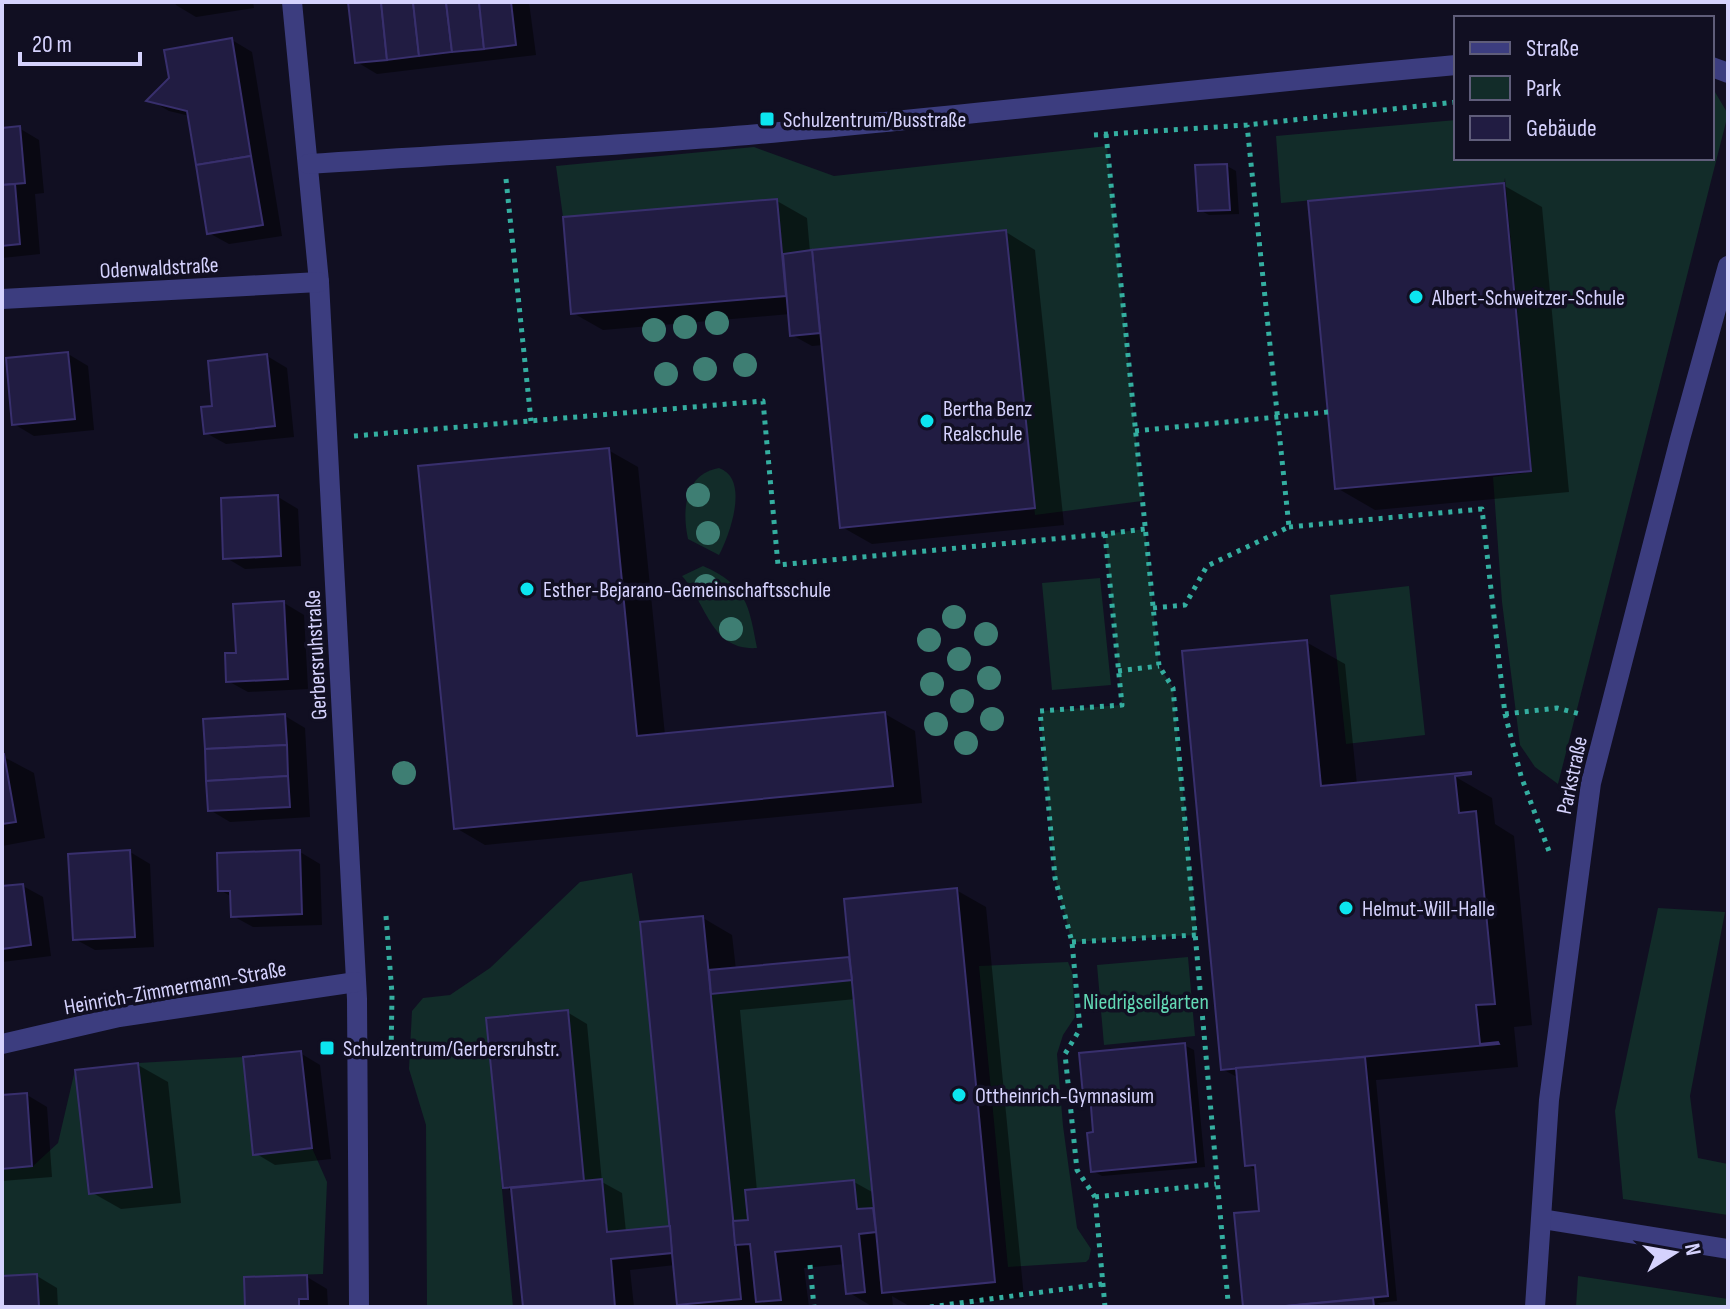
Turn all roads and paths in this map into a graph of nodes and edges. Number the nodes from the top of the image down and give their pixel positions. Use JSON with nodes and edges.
{"nodes":[{"id":1,"x":292,"y":2,"type":"edge"},
{"id":2,"x":1454,"y":65,"type":"edge"},
{"id":3,"x":1454,"y":102,"type":"edge"},
{"id":4,"x":1106,"y":134,"type":"dead end"},
{"id":5,"x":503,"y":154,"type":"junction"},
{"id":6,"x":308,"y":164,"type":"junction"},
{"id":7,"x":1728,"y":266,"type":"edge"},
{"id":8,"x":319,"y":282,"type":"junction"},
{"id":9,"x":2,"y":299,"type":"edge"},
{"id":10,"x":1328,"y":412,"type":"dead end"},
{"id":11,"x":1276,"y":417,"type":"junction"},
{"id":12,"x":531,"y":421,"type":"junction"},
{"id":13,"x":1135,"y":431,"type":"junction"},
{"id":14,"x":353,"y":436,"type":"dead end"},
{"id":15,"x":1289,"y":527,"type":"junction"},
{"id":16,"x":1145,"y":529,"type":"junction"},
{"id":17,"x":1105,"y":534,"type":"junction"},
{"id":18,"x":1153,"y":608,"type":"junction"},
{"id":19,"x":1159,"y":666,"type":"junction"},
{"id":20,"x":1118,"y":671,"type":"junction"},
{"id":21,"x":1505,"y":714,"type":"junction"},
{"id":22,"x":1607,"y":721,"type":"junction"},
{"id":23,"x":1576,"y":895,"type":"junction"},
{"id":24,"x":1197,"y":935,"type":"junction"},
{"id":25,"x":1072,"y":942,"type":"junction"},
{"id":26,"x":356,"y":982,"type":"junction"},
{"id":27,"x":2,"y":1044,"type":"edge"},
{"id":28,"x":1216,"y":1184,"type":"junction"},
{"id":29,"x":1095,"y":1197,"type":"junction"},
{"id":30,"x":1542,"y":1219,"type":"junction"},
{"id":31,"x":1728,"y":1249,"type":"edge"},
{"id":32,"x":810,"y":1265,"type":"dead end"},
{"id":33,"x":1102,"y":1284,"type":"junction"},
{"id":34,"x":1228,"y":1301,"type":"dead end"},
{"id":35,"x":359,"y":1307,"type":"edge"},
{"id":36,"x":814,"y":1307,"type":"edge"},
{"id":37,"x":930,"y":1307,"type":"edge"},
{"id":38,"x":1105,"y":1307,"type":"edge"},
{"id":39,"x":1535,"y":1307,"type":"edge"}],
"edges":[{"from":1,"to":6,"type":"street","name":"Gerbersruhstraße"},
{"from":2,"to":5,"type":"street"},
{"from":3,"to":11,"type":"path"},
{"from":4,"to":13,"type":"path"},
{"from":5,"to":6,"type":"street"},
{"from":5,"to":12,"type":"path"},
{"from":6,"to":8,"type":"street","name":"Gerbersruhstraße"},
{"from":7,"to":22,"type":"street","name":"Parkstraße"},
{"from":8,"to":9,"type":"street","name":"Odenwaldstraße"},
{"from":8,"to":26,"type":"street","name":"Gerbersruhstraße"},
{"from":10,"to":11,"type":"path"},
{"from":11,"to":13,"type":"path"},
{"from":11,"to":15,"type":"path"},
{"from":12,"to":14,"type":"path"},
{"from":12,"to":17,"type":"path"},
{"from":13,"to":16,"type":"path"},
{"from":15,"to":18,"type":"path"},
{"from":15,"to":21,"type":"path"},
{"from":16,"to":17,"type":"path"},
{"from":16,"to":18,"type":"path"},
{"from":17,"to":20,"type":"path"},
{"from":18,"to":19,"type":"path"},
{"from":19,"to":20,"type":"path"},
{"from":19,"to":24,"type":"path"},
{"from":20,"to":25,"type":"path"},
{"from":21,"to":22,"type":"path"},
{"from":21,"to":23,"type":"path"},
{"from":22,"to":23,"type":"street","name":"Parkstraße"},
{"from":23,"to":30,"type":"street","name":"Parkstraße"},
{"from":24,"to":25,"type":"path"},
{"from":24,"to":28,"type":"path"},
{"from":25,"to":29,"type":"path"},
{"from":26,"to":27,"type":"street","name":"Heinrich-Zimmermann-Straße"},
{"from":26,"to":35,"type":"street","name":"Gerbersruhstraße"},
{"from":28,"to":29,"type":"path"},
{"from":28,"to":34,"type":"path"},
{"from":29,"to":33,"type":"path"},
{"from":30,"to":31,"type":"street"},
{"from":30,"to":39,"type":"street","name":"Parkstraße"},
{"from":32,"to":36,"type":"path"},
{"from":33,"to":37,"type":"path"},
{"from":33,"to":38,"type":"path"}]}
